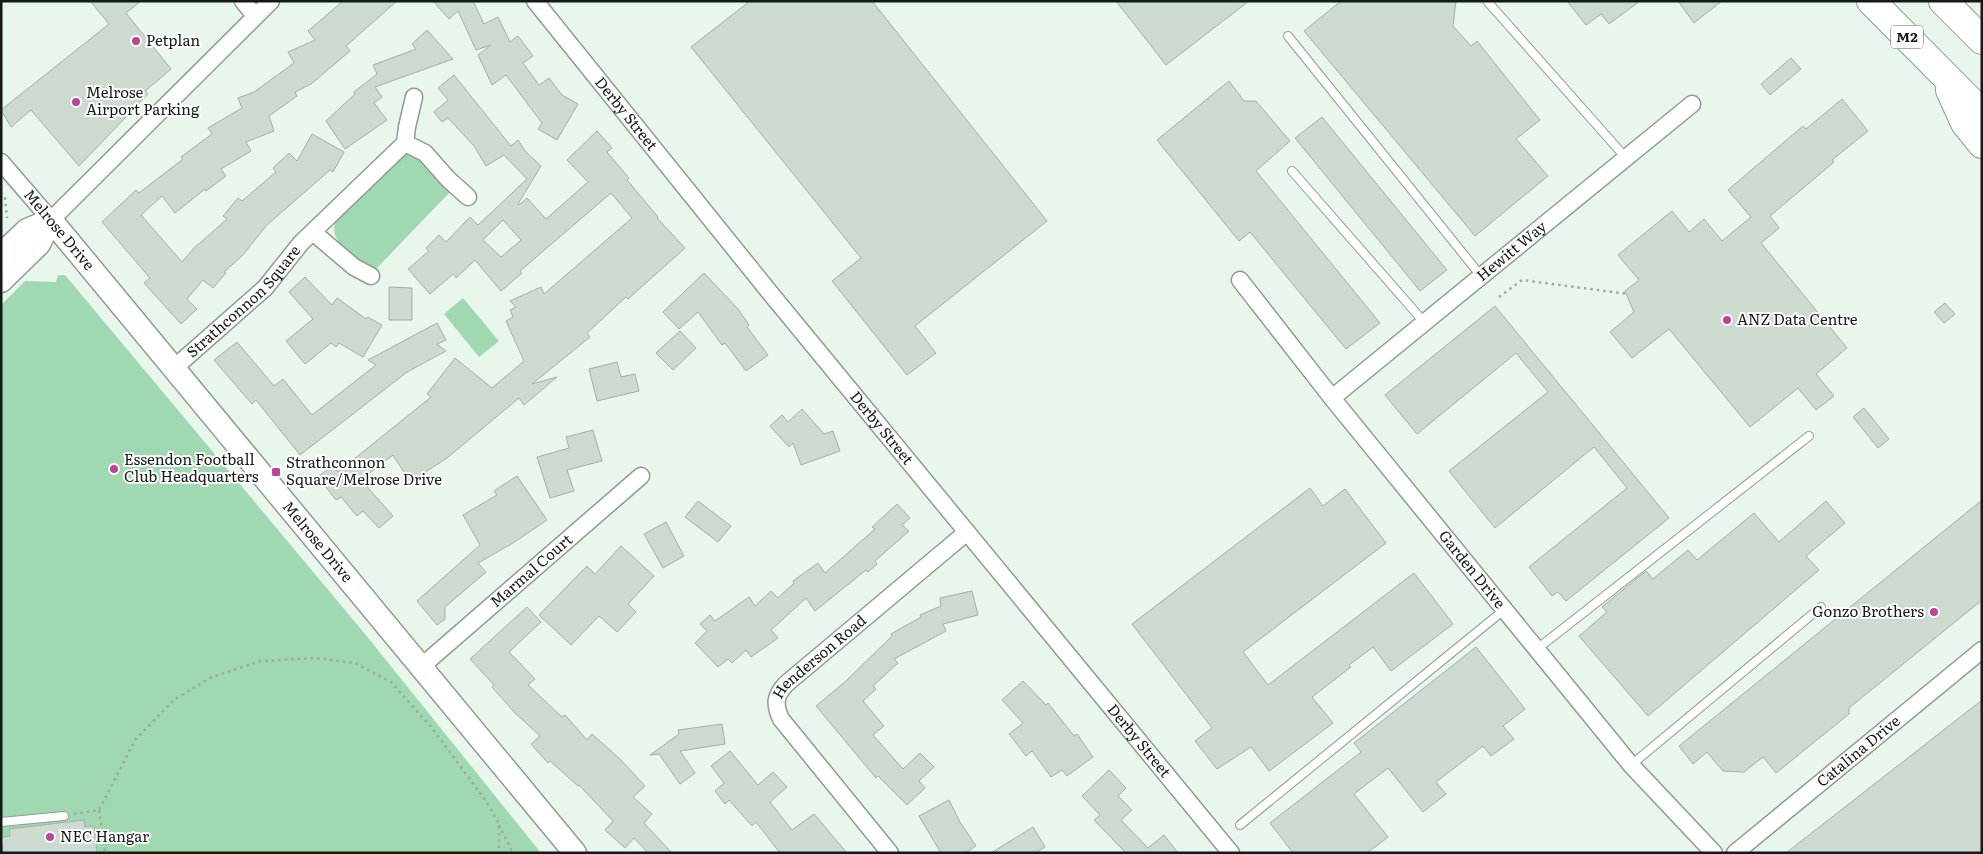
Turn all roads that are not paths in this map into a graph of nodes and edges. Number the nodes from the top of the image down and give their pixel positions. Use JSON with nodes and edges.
{"nodes":[{"id":1,"x":243,"y":1,"type":"edge"},
{"id":2,"x":270,"y":1,"type":"edge"},
{"id":3,"x":535,"y":1,"type":"edge"},
{"id":4,"x":1487,"y":1,"type":"edge"},
{"id":5,"x":1872,"y":1,"type":"edge"},
{"id":6,"x":1943,"y":1,"type":"edge"},
{"id":7,"x":255,"y":16,"type":"junction"},
{"id":8,"x":1288,"y":36,"type":"dead end"},
{"id":9,"x":1982,"y":40,"type":"edge"},
{"id":10,"x":1942,"y":73,"type":"junction"},
{"id":11,"x":414,"y":97,"type":"dead end"},
{"id":12,"x":1692,"y":104,"type":"dead end"},
{"id":13,"x":1982,"y":113,"type":"edge"},
{"id":14,"x":405,"y":143,"type":"junction"},
{"id":15,"x":1982,"y":144,"type":"edge"},
{"id":16,"x":1626,"y":158,"type":"junction"},
{"id":17,"x":1,"y":162,"type":"edge"},
{"id":18,"x":1292,"y":171,"type":"dead end"},
{"id":19,"x":468,"y":197,"type":"dead end"},
{"id":20,"x":51,"y":220,"type":"junction"},
{"id":21,"x":314,"y":233,"type":"junction"},
{"id":22,"x":1,"y":255,"type":"edge"},
{"id":23,"x":371,"y":276,"type":"dead end"},
{"id":24,"x":1482,"y":276,"type":"junction"},
{"id":25,"x":1240,"y":280,"type":"dead end"},
{"id":26,"x":1,"y":282,"type":"edge"},
{"id":27,"x":1424,"y":322,"type":"junction"},
{"id":28,"x":172,"y":369,"type":"junction"},
{"id":29,"x":1332,"y":398,"type":"junction"},
{"id":30,"x":1808,"y":436,"type":"dead end"},
{"id":31,"x":641,"y":476,"type":"dead end"},
{"id":32,"x":967,"y":532,"type":"junction"},
{"id":33,"x":1821,"y":608,"type":"dead end"},
{"id":34,"x":1504,"y":610,"type":"junction"},
{"id":35,"x":1537,"y":649,"type":"junction"},
{"id":36,"x":1982,"y":650,"type":"edge"},
{"id":37,"x":422,"y":666,"type":"junction"},
{"id":38,"x":1631,"y":765,"type":"junction"},
{"id":39,"x":64,"y":816,"type":"road end"},
{"id":40,"x":1,"y":822,"type":"edge"},
{"id":41,"x":1240,"y":825,"type":"dead end"},
{"id":42,"x":576,"y":853,"type":"edge"},
{"id":43,"x":890,"y":853,"type":"edge"},
{"id":44,"x":1231,"y":853,"type":"edge"},
{"id":45,"x":1714,"y":853,"type":"edge"},
{"id":46,"x":1735,"y":853,"type":"edge"}],
"edges":[{"from":1,"to":7,"type":"street"},
{"from":2,"to":7,"type":"street"},
{"from":3,"to":32,"type":"street","name":"Derby Street"},
{"from":4,"to":16,"type":"lane"},
{"from":5,"to":10,"type":"highway","number":"M2"},
{"from":6,"to":9,"type":"highway"},
{"from":7,"to":20,"type":"street"},
{"from":8,"to":24,"type":"lane"},
{"from":10,"to":13,"type":"highway","number":"M2"},
{"from":10,"to":15,"type":"highway"},
{"from":11,"to":14,"type":"street"},
{"from":12,"to":16,"type":"street","name":"Hewitt Way"},
{"from":14,"to":19,"type":"street"},
{"from":14,"to":21,"type":"street","name":"Strathconnon Square"},
{"from":16,"to":24,"type":"street","name":"Hewitt Way"},
{"from":17,"to":20,"type":"street","name":"Melrose Drive"},
{"from":18,"to":27,"type":"lane"},
{"from":20,"to":22,"type":"street"},
{"from":20,"to":26,"type":"street"},
{"from":20,"to":28,"type":"street","name":"Melrose Drive"},
{"from":21,"to":23,"type":"street","name":"Strathconnon Square"},
{"from":21,"to":28,"type":"street","name":"Strathconnon Square"},
{"from":24,"to":27,"type":"street","name":"Hewitt Way"},
{"from":25,"to":29,"type":"street","name":"Garden Drive"},
{"from":27,"to":29,"type":"street","name":"Hewitt Way"},
{"from":28,"to":37,"type":"street","name":"Melrose Drive"},
{"from":29,"to":34,"type":"street","name":"Garden Drive"},
{"from":30,"to":35,"type":"lane"},
{"from":31,"to":37,"type":"street","name":"Marmal Court"},
{"from":32,"to":43,"type":"street","name":"Henderson Road"},
{"from":32,"to":44,"type":"street","name":"Derby Street"},
{"from":33,"to":38,"type":"lane"},
{"from":34,"to":35,"type":"street","name":"Garden Drive"},
{"from":34,"to":41,"type":"lane"},
{"from":35,"to":38,"type":"street","name":"Garden Drive"},
{"from":36,"to":46,"type":"street","name":"Catalina Drive"},
{"from":37,"to":42,"type":"street","name":"Melrose Drive"},
{"from":38,"to":45,"type":"street","name":"Garden Drive"},
{"from":39,"to":40,"type":"lane"}]}
